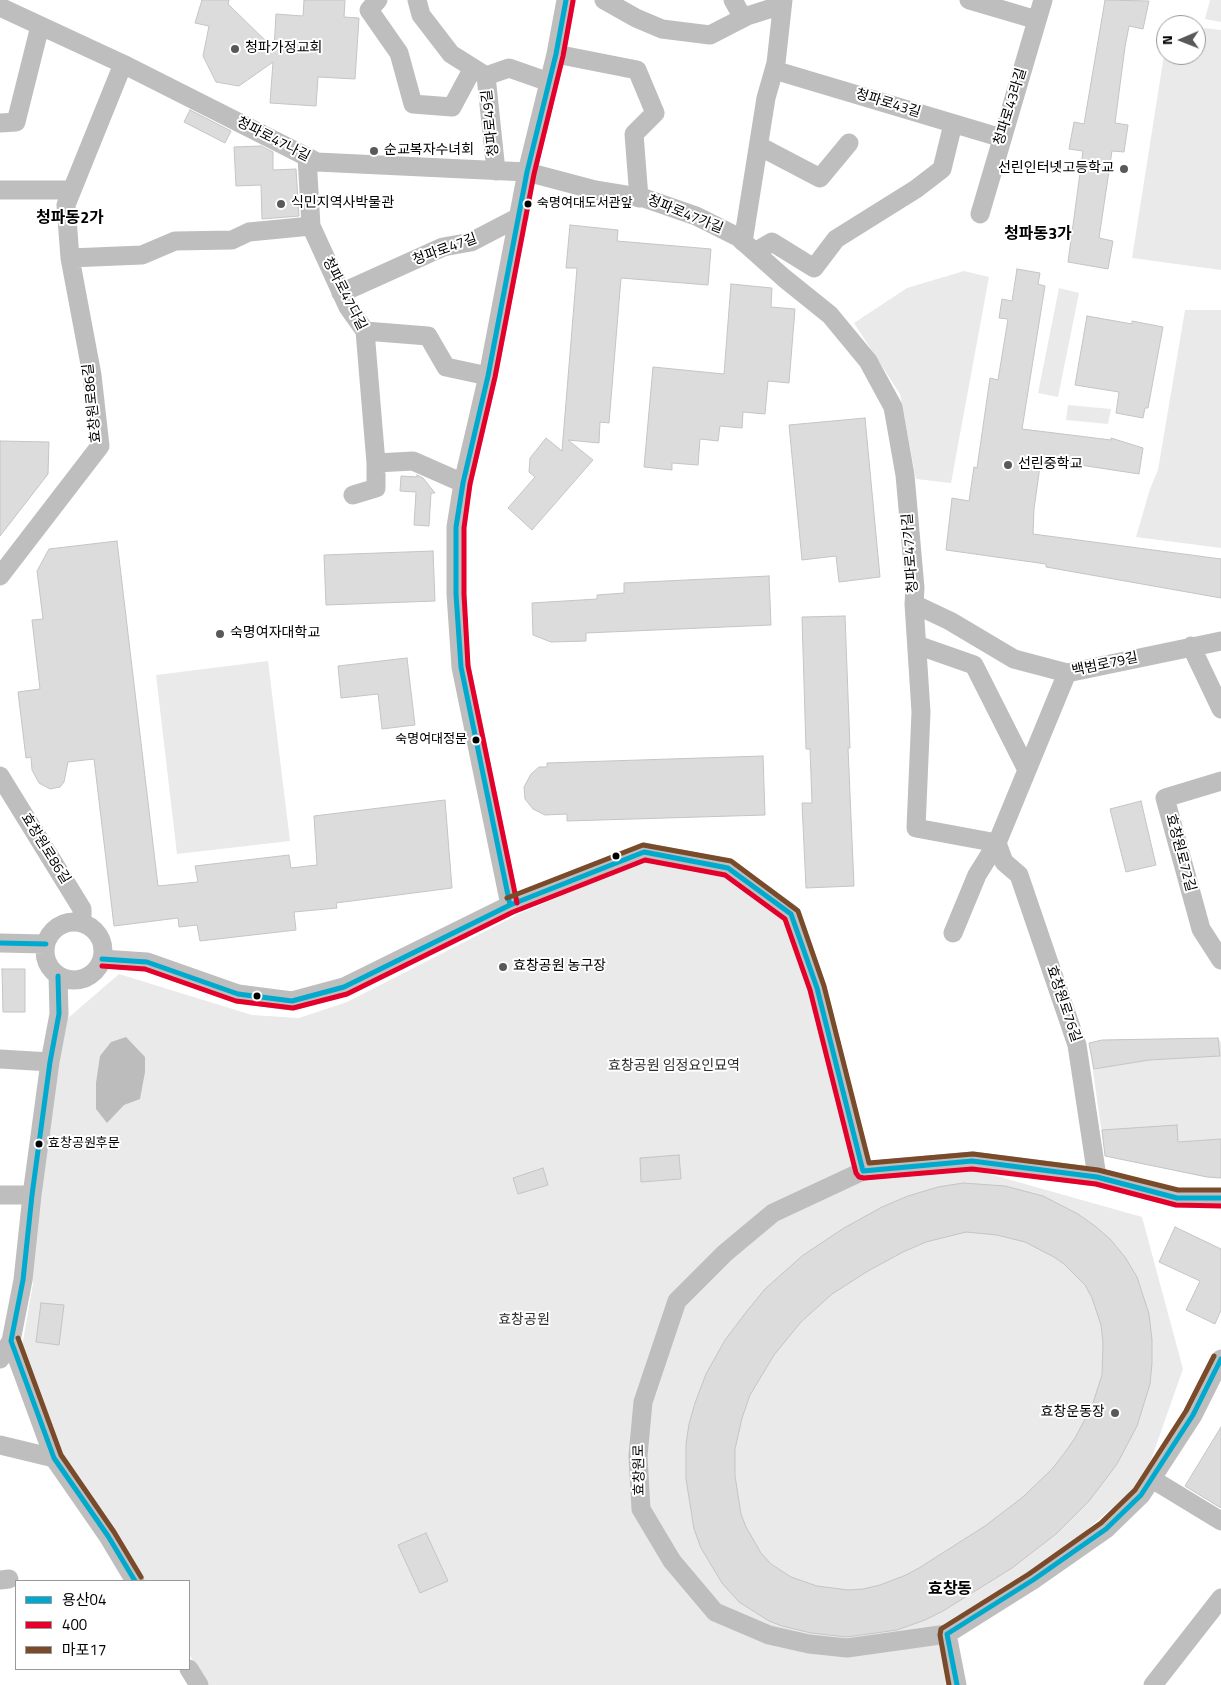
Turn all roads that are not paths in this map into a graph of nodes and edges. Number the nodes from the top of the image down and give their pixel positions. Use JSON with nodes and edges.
{"nodes":[{"id":1,"x":378,"y":0,"type":"edge"},
{"id":2,"x":417,"y":0,"type":"edge"},
{"id":3,"x":566,"y":0,"type":"edge"},
{"id":4,"x":604,"y":0,"type":"edge"},
{"id":5,"x":734,"y":0,"type":"edge"},
{"id":6,"x":969,"y":0,"type":"edge"},
{"id":7,"x":1043,"y":0,"type":"edge"},
{"id":8,"x":783,"y":3,"type":"edge"},
{"id":9,"x":0,"y":7,"type":"edge"},
{"id":10,"x":743,"y":18,"type":"junction"},
{"id":11,"x":1037,"y":20,"type":"junction"},
{"id":12,"x":40,"y":26,"type":"junction"},
{"id":13,"x":556,"y":54,"type":"junction"},
{"id":14,"x":123,"y":64,"type":"junction"},
{"id":15,"x":774,"y":70,"type":"junction"},
{"id":16,"x":479,"y":72,"type":"junction"},
{"id":17,"x":549,"y":82,"type":"junction"},
{"id":18,"x":0,"y":123,"type":"edge"},
{"id":19,"x":952,"y":124,"type":"junction"},
{"id":20,"x":1002,"y":138,"type":"junction"},
{"id":21,"x":849,"y":143,"type":"dead end"},
{"id":22,"x":759,"y":146,"type":"junction"},
{"id":23,"x":307,"y":157,"type":"junction"},
{"id":24,"x":496,"y":171,"type":"junction"},
{"id":25,"x":527,"y":172,"type":"junction"},
{"id":26,"x":0,"y":190,"type":"edge"},
{"id":27,"x":72,"y":190,"type":"junction"},
{"id":28,"x":639,"y":198,"type":"junction"},
{"id":29,"x":980,"y":214,"type":"dead end"},
{"id":30,"x":519,"y":217,"type":"junction"},
{"id":31,"x":311,"y":226,"type":"junction"},
{"id":32,"x":749,"y":247,"type":"junction"},
{"id":33,"x":70,"y":258,"type":"junction"},
{"id":34,"x":342,"y":293,"type":"junction"},
{"id":35,"x":365,"y":331,"type":"junction"},
{"id":36,"x":488,"y":376,"type":"junction"},
{"id":37,"x":376,"y":463,"type":"junction"},
{"id":38,"x":463,"y":483,"type":"junction"},
{"id":39,"x":353,"y":495,"type":"dead end"},
{"id":40,"x":0,"y":576,"type":"edge"},
{"id":41,"x":914,"y":604,"type":"junction"},
{"id":42,"x":1221,"y":641,"type":"edge"},
{"id":43,"x":917,"y":645,"type":"junction"},
{"id":44,"x":1191,"y":646,"type":"junction"},
{"id":45,"x":1067,"y":673,"type":"junction"},
{"id":46,"x":1221,"y":709,"type":"edge"},
{"id":47,"x":1027,"y":770,"type":"junction"},
{"id":48,"x":0,"y":776,"type":"edge"},
{"id":49,"x":1221,"y":781,"type":"edge"},
{"id":50,"x":997,"y":843,"type":"junction"},
{"id":51,"x":510,"y":904,"type":"junction"},
{"id":52,"x":82,"y":923,"type":"junction"},
{"id":53,"x":953,"y":933,"type":"dead end"},
{"id":54,"x":0,"y":943,"type":"edge"},
{"id":55,"x":46,"y":944,"type":"junction"},
{"id":56,"x":102,"y":959,"type":"junction"},
{"id":57,"x":1221,"y":960,"type":"edge"},
{"id":58,"x":58,"y":976,"type":"junction"},
{"id":59,"x":0,"y":1059,"type":"edge"},
{"id":60,"x":50,"y":1062,"type":"junction"},
{"id":61,"x":863,"y":1171,"type":"junction"},
{"id":62,"x":1097,"y":1177,"type":"junction"},
{"id":63,"x":0,"y":1195,"type":"edge"},
{"id":64,"x":32,"y":1195,"type":"junction"},
{"id":65,"x":1221,"y":1198,"type":"edge"},
{"id":66,"x":11,"y":1341,"type":"junction"},
{"id":67,"x":0,"y":1358,"type":"edge"},
{"id":68,"x":1221,"y":1360,"type":"edge"},
{"id":69,"x":0,"y":1445,"type":"edge"},
{"id":70,"x":54,"y":1458,"type":"junction"},
{"id":71,"x":1152,"y":1479,"type":"junction"},
{"id":72,"x":1221,"y":1521,"type":"edge"},
{"id":73,"x":135,"y":1580,"type":"edge"},
{"id":74,"x":1221,"y":1598,"type":"edge"},
{"id":75,"x":947,"y":1634,"type":"junction"},
{"id":76,"x":190,"y":1670,"type":"edge"},
{"id":77,"x":199,"y":1685,"type":"edge"},
{"id":78,"x":957,"y":1685,"type":"edge"},
{"id":79,"x":1153,"y":1685,"type":"edge"}],
"edges":[{"from":1,"to":16,"type":"street","name":"청파로49길"},
{"from":2,"to":16,"type":"street"},
{"from":3,"to":13,"type":"street"},
{"from":4,"to":10,"type":"street"},
{"from":5,"to":10,"type":"street"},
{"from":6,"to":11,"type":"street"},
{"from":7,"to":11,"type":"street","name":"청파로43라길"},
{"from":8,"to":10,"type":"street"},
{"from":8,"to":15,"type":"street"},
{"from":9,"to":12,"type":"street","name":"청파로47나길"},
{"from":11,"to":20,"type":"street","name":"청파로43라길"},
{"from":12,"to":14,"type":"street","name":"청파로47나길"},
{"from":12,"to":18,"type":"street"},
{"from":13,"to":17,"type":"street"},
{"from":13,"to":28,"type":"street","name":"청파로47가길"},
{"from":14,"to":23,"type":"street","name":"청파로47나길"},
{"from":14,"to":27,"type":"street","name":"효창원로86길"},
{"from":15,"to":19,"type":"street","name":"청파로43길"},
{"from":15,"to":22,"type":"street"},
{"from":16,"to":17,"type":"street","name":"청파로49길"},
{"from":16,"to":24,"type":"street","name":"청파로49길"},
{"from":17,"to":25,"type":"street"},
{"from":19,"to":20,"type":"street","name":"청파로43길"},
{"from":19,"to":32,"type":"street"},
{"from":20,"to":29,"type":"street","name":"청파로43라길"},
{"from":21,"to":22,"type":"street"},
{"from":22,"to":32,"type":"street"},
{"from":23,"to":24,"type":"street","name":"청파로47나길"},
{"from":23,"to":31,"type":"street","name":"청파로47다길"},
{"from":24,"to":25,"type":"street","name":"청파로47나길"},
{"from":25,"to":28,"type":"street","name":"청파로47가길"},
{"from":25,"to":30,"type":"street"},
{"from":26,"to":27,"type":"street"},
{"from":27,"to":33,"type":"street","name":"효창원로86길"},
{"from":28,"to":32,"type":"street","name":"청파로47가길"},
{"from":30,"to":34,"type":"street","name":"청파로47길"},
{"from":30,"to":36,"type":"street"},
{"from":31,"to":33,"type":"street"},
{"from":31,"to":34,"type":"street","name":"청파로47다길"},
{"from":32,"to":41,"type":"street","name":"청파로47가길"},
{"from":33,"to":40,"type":"street","name":"효창원로86길"},
{"from":34,"to":35,"type":"street","name":"청파로47다길"},
{"from":35,"to":36,"type":"street"},
{"from":35,"to":37,"type":"street","name":"청파로47다길"},
{"from":36,"to":38,"type":"street"},
{"from":37,"to":38,"type":"street"},
{"from":37,"to":39,"type":"street","name":"청파로47다길"},
{"from":38,"to":51,"type":"street"},
{"from":41,"to":43,"type":"street","name":"청파로47가길"},
{"from":41,"to":45,"type":"street","name":"백범로79길"},
{"from":42,"to":44,"type":"street","name":"백범로79길"},
{"from":43,"to":47,"type":"street"},
{"from":43,"to":50,"type":"street","name":"청파로47가길"},
{"from":44,"to":45,"type":"street","name":"백범로79길"},
{"from":44,"to":46,"type":"street"},
{"from":45,"to":47,"type":"street"},
{"from":47,"to":50,"type":"street"},
{"from":48,"to":52,"type":"street","name":"효창원로86길"},
{"from":49,"to":57,"type":"street","name":"효창원로72길"},
{"from":50,"to":53,"type":"street"},
{"from":50,"to":62,"type":"street","name":"효창원로76길"},
{"from":51,"to":56,"type":"street"},
{"from":51,"to":61,"type":"street"},
{"from":52,"to":55,"type":"street"},
{"from":52,"to":56,"type":"street"},
{"from":54,"to":55,"type":"street"},
{"from":55,"to":58,"type":"street"},
{"from":56,"to":58,"type":"street"},
{"from":58,"to":60,"type":"street"},
{"from":59,"to":60,"type":"street"},
{"from":60,"to":64,"type":"street"},
{"from":61,"to":62,"type":"street","name":"효창원로"},
{"from":61,"to":75,"type":"street","name":"효창원로"},
{"from":62,"to":65,"type":"street","name":"효창원로"},
{"from":63,"to":64,"type":"street"},
{"from":64,"to":66,"type":"street"},
{"from":66,"to":67,"type":"street"},
{"from":66,"to":70,"type":"street"},
{"from":68,"to":71,"type":"street"},
{"from":69,"to":70,"type":"street"},
{"from":70,"to":73,"type":"street"},
{"from":71,"to":72,"type":"street"},
{"from":71,"to":75,"type":"street"},
{"from":74,"to":79,"type":"street"},
{"from":75,"to":78,"type":"street"},
{"from":76,"to":77,"type":"street"}]}
